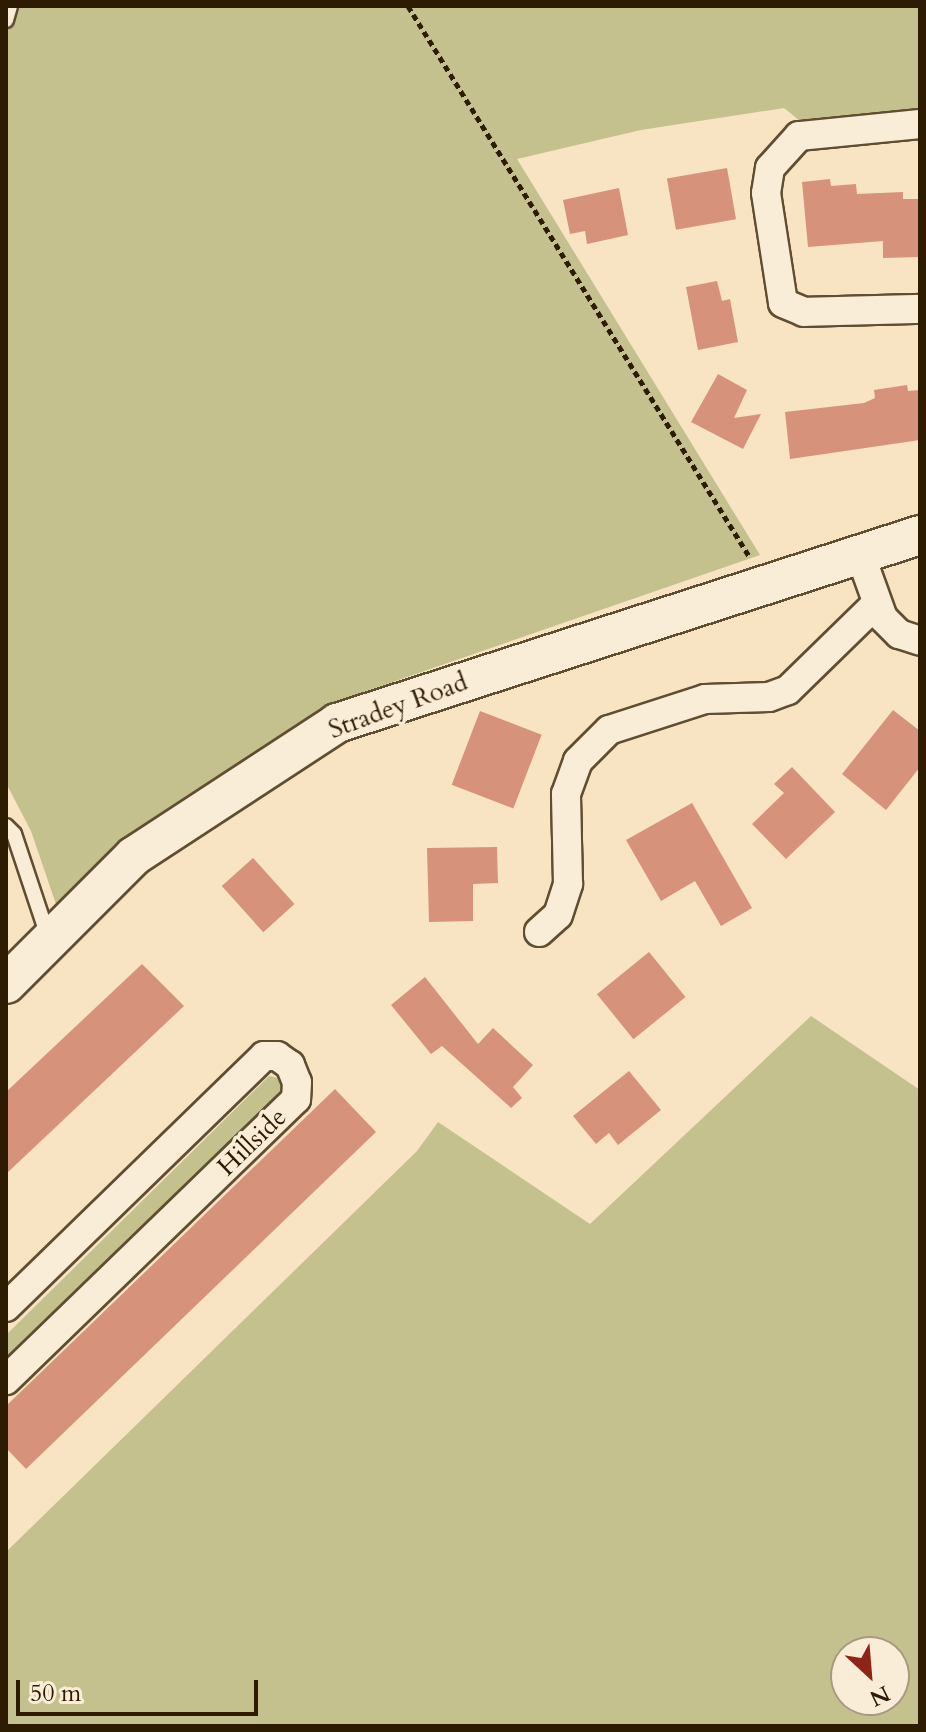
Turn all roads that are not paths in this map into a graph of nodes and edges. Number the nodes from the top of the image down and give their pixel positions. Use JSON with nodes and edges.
{"nodes":[{"id":1,"x":10,"y":6,"type":"edge"},
{"id":2,"x":6,"y":20,"type":"edge"},
{"id":3,"x":920,"y":124,"type":"edge"},
{"id":4,"x":920,"y":309,"type":"edge"},
{"id":5,"x":920,"y":535,"type":"edge"},
{"id":6,"x":860,"y":554,"type":"junction"},
{"id":7,"x":876,"y":604,"type":"junction"},
{"id":8,"x":920,"y":641,"type":"edge"},
{"id":9,"x":6,"y":826,"type":"edge"},
{"id":10,"x":539,"y":932,"type":"dead end"},
{"id":11,"x":49,"y":940,"type":"junction"},
{"id":12,"x":6,"y":984,"type":"edge"},
{"id":13,"x":6,"y":1307,"type":"edge"},
{"id":14,"x":6,"y":1380,"type":"edge"}],
"edges":[{"from":1,"to":2,"type":"lane"},
{"from":3,"to":4,"type":"street"},
{"from":5,"to":6,"type":"main road","name":"Stradey Road"},
{"from":6,"to":7,"type":"street"},
{"from":6,"to":11,"type":"main road","name":"Stradey Road"},
{"from":7,"to":8,"type":"street"},
{"from":7,"to":10,"type":"street"},
{"from":9,"to":11,"type":"lane"},
{"from":11,"to":12,"type":"main road","name":"Stradey Road"},
{"from":13,"to":14,"type":"street","name":"Hillside"}]}
